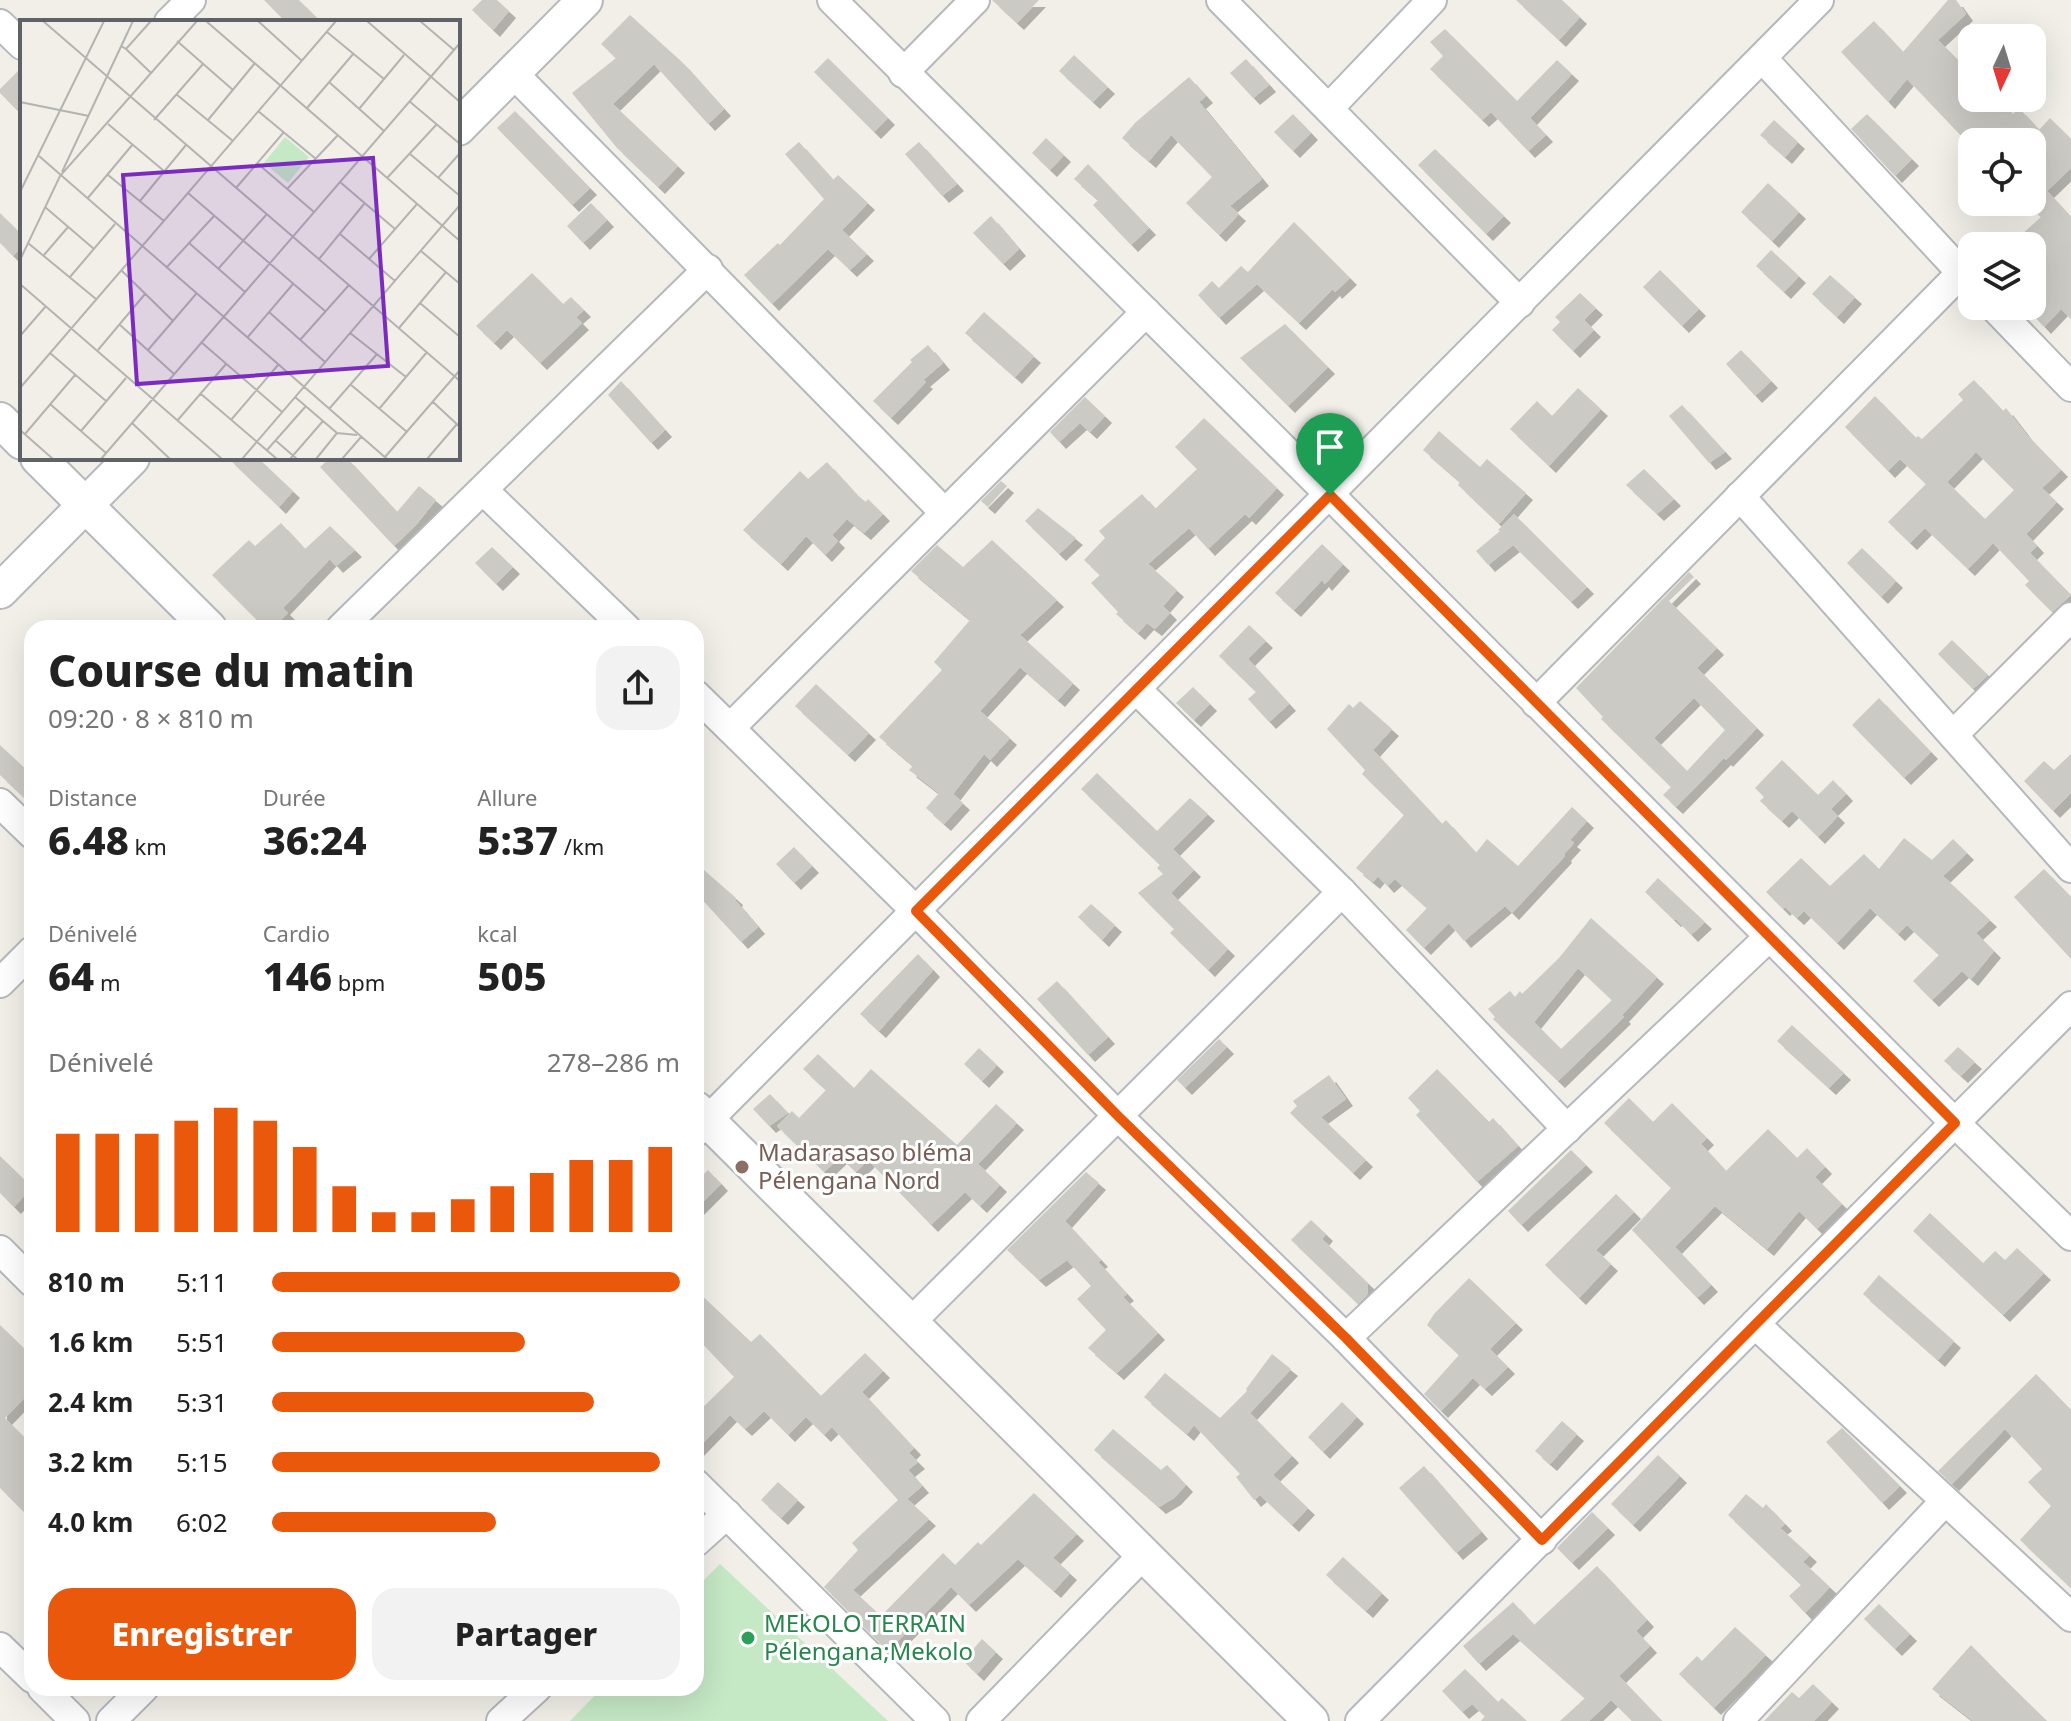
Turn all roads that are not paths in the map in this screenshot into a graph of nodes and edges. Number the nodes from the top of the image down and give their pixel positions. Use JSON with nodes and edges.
{"nodes":[{"id":1,"x":191,"y":0,"type":"edge"},
{"id":2,"x":585,"y":0,"type":"edge"},
{"id":3,"x":832,"y":0,"type":"edge"},
{"id":4,"x":975,"y":0,"type":"edge"},
{"id":5,"x":1221,"y":0,"type":"edge"},
{"id":6,"x":1432,"y":0,"type":"edge"},
{"id":7,"x":1819,"y":0,"type":"edge"},
{"id":8,"x":171,"y":20,"type":"edge"},
{"id":9,"x":0,"y":24,"type":"edge"},
{"id":10,"x":20,"y":43,"type":"edge"},
{"id":11,"x":1763,"y":59,"type":"junction"},
{"id":12,"x":513,"y":73,"type":"junction"},
{"id":13,"x":903,"y":73,"type":"junction"},
{"id":14,"x":1329,"y":108,"type":"junction"},
{"id":15,"x":460,"y":126,"type":"edge"},
{"id":16,"x":1958,"y":268,"type":"edge"},
{"id":17,"x":708,"y":269,"type":"junction"},
{"id":18,"x":1958,"y":287,"type":"edge"},
{"id":19,"x":1520,"y":303,"type":"junction"},
{"id":20,"x":1146,"y":312,"type":"junction"},
{"id":21,"x":2006,"y":320,"type":"edge"},
{"id":22,"x":2071,"y":387,"type":"edge"},
{"id":23,"x":0,"y":420,"type":"edge"},
{"id":24,"x":20,"y":440,"type":"edge"},
{"id":25,"x":40,"y":460,"type":"edge"},
{"id":26,"x":130,"y":460,"type":"edge"},
{"id":27,"x":483,"y":490,"type":"junction"},
{"id":28,"x":1330,"y":495,"type":"junction"},
{"id":29,"x":1740,"y":496,"type":"junction"},
{"id":30,"x":85,"y":505,"type":"junction"},
{"id":31,"x":945,"y":513,"type":"junction"},
{"id":32,"x":0,"y":591,"type":"edge"},
{"id":33,"x":2071,"y":617,"type":"edge"},
{"id":34,"x":201,"y":620,"type":"edge"},
{"id":35,"x":349,"y":620,"type":"edge"},
{"id":36,"x":618,"y":620,"type":"edge"},
{"id":37,"x":1136,"y":689,"type":"junction"},
{"id":38,"x":704,"y":703,"type":"edge"},
{"id":39,"x":1536,"y":703,"type":"junction"},
{"id":40,"x":730,"y":728,"type":"junction"},
{"id":41,"x":1953,"y":735,"type":"junction"},
{"id":42,"x":0,"y":803,"type":"edge"},
{"id":43,"x":24,"y":826,"type":"edge"},
{"id":44,"x":2071,"y":868,"type":"edge"},
{"id":45,"x":1342,"y":892,"type":"junction"},
{"id":46,"x":916,"y":911,"type":"junction"},
{"id":47,"x":1769,"y":937,"type":"junction"},
{"id":48,"x":24,"y":959,"type":"edge"},
{"id":49,"x":0,"y":983,"type":"edge"},
{"id":50,"x":2071,"y":1006,"type":"edge"},
{"id":51,"x":704,"y":1116,"type":"edge"},
{"id":52,"x":1119,"y":1117,"type":"junction"},
{"id":53,"x":1955,"y":1123,"type":"junction"},
{"id":54,"x":704,"y":1124,"type":"edge"},
{"id":55,"x":1567,"y":1129,"type":"junction"},
{"id":56,"x":2071,"y":1236,"type":"edge"},
{"id":57,"x":0,"y":1250,"type":"edge"},
{"id":58,"x":24,"y":1274,"type":"edge"},
{"id":59,"x":910,"y":1323,"type":"junction"},
{"id":60,"x":1755,"y":1324,"type":"junction"},
{"id":61,"x":1346,"y":1338,"type":"junction"},
{"id":62,"x":704,"y":1492,"type":"edge"},
{"id":63,"x":1945,"y":1501,"type":"junction"},
{"id":64,"x":727,"y":1514,"type":"junction"},
{"id":65,"x":704,"y":1535,"type":"edge"},
{"id":66,"x":1542,"y":1540,"type":"junction"},
{"id":67,"x":1143,"y":1555,"type":"junction"},
{"id":68,"x":2071,"y":1617,"type":"edge"},
{"id":69,"x":0,"y":1647,"type":"edge"},
{"id":70,"x":24,"y":1670,"type":"edge"},
{"id":71,"x":50,"y":1696,"type":"edge"},
{"id":72,"x":136,"y":1696,"type":"edge"},
{"id":73,"x":528,"y":1696,"type":"edge"},
{"id":74,"x":75,"y":1721,"type":"edge"},
{"id":75,"x":111,"y":1721,"type":"edge"},
{"id":76,"x":501,"y":1721,"type":"edge"},
{"id":77,"x":935,"y":1721,"type":"edge"},
{"id":78,"x":981,"y":1721,"type":"edge"},
{"id":79,"x":1311,"y":1721,"type":"edge"},
{"id":80,"x":1360,"y":1721,"type":"edge"},
{"id":81,"x":1738,"y":1721,"type":"edge"}],
"edges":[{"from":1,"to":8,"type":"street"},
{"from":2,"to":12,"type":"street"},
{"from":3,"to":13,"type":"street"},
{"from":4,"to":13,"type":"street"},
{"from":5,"to":14,"type":"street"},
{"from":6,"to":14,"type":"street"},
{"from":7,"to":11,"type":"street"},
{"from":9,"to":10,"type":"street"},
{"from":11,"to":16,"type":"street"},
{"from":11,"to":19,"type":"street"},
{"from":12,"to":15,"type":"street"},
{"from":12,"to":17,"type":"street"},
{"from":13,"to":20,"type":"street"},
{"from":14,"to":19,"type":"street"},
{"from":17,"to":27,"type":"street"},
{"from":17,"to":31,"type":"street"},
{"from":18,"to":29,"type":"street"},
{"from":19,"to":28,"type":"street"},
{"from":20,"to":28,"type":"street"},
{"from":20,"to":31,"type":"street"},
{"from":21,"to":22,"type":"street"},
{"from":23,"to":24,"type":"street"},
{"from":25,"to":30,"type":"street"},
{"from":26,"to":30,"type":"street"},
{"from":27,"to":35,"type":"street"},
{"from":27,"to":36,"type":"street"},
{"from":28,"to":37,"type":"street"},
{"from":28,"to":39,"type":"street"},
{"from":29,"to":39,"type":"street"},
{"from":29,"to":41,"type":"street"},
{"from":30,"to":32,"type":"street"},
{"from":30,"to":34,"type":"street"},
{"from":31,"to":40,"type":"street"},
{"from":33,"to":41,"type":"street"},
{"from":37,"to":45,"type":"street"},
{"from":37,"to":46,"type":"street"},
{"from":38,"to":40,"type":"street"},
{"from":39,"to":47,"type":"street"},
{"from":40,"to":46,"type":"street"},
{"from":41,"to":44,"type":"street"},
{"from":42,"to":43,"type":"street"},
{"from":45,"to":52,"type":"street"},
{"from":45,"to":55,"type":"street"},
{"from":46,"to":51,"type":"street"},
{"from":46,"to":52,"type":"street"},
{"from":47,"to":53,"type":"street"},
{"from":47,"to":55,"type":"street"},
{"from":48,"to":49,"type":"street"},
{"from":50,"to":53,"type":"street"},
{"from":52,"to":59,"type":"street"},
{"from":52,"to":61,"type":"street"},
{"from":53,"to":56,"type":"street"},
{"from":53,"to":60,"type":"street"},
{"from":54,"to":59,"type":"street"},
{"from":55,"to":61,"type":"street"},
{"from":57,"to":58,"type":"street"},
{"from":59,"to":67,"type":"street"},
{"from":60,"to":63,"type":"street"},
{"from":60,"to":66,"type":"street"},
{"from":61,"to":66,"type":"street"},
{"from":62,"to":64,"type":"street"},
{"from":63,"to":68,"type":"street"},
{"from":63,"to":81,"type":"street"},
{"from":64,"to":65,"type":"street"},
{"from":64,"to":77,"type":"street"},
{"from":66,"to":80,"type":"street"},
{"from":67,"to":78,"type":"street"},
{"from":67,"to":79,"type":"street"},
{"from":69,"to":70,"type":"street"},
{"from":71,"to":74,"type":"street"},
{"from":72,"to":75,"type":"street"},
{"from":73,"to":76,"type":"street"}]}
